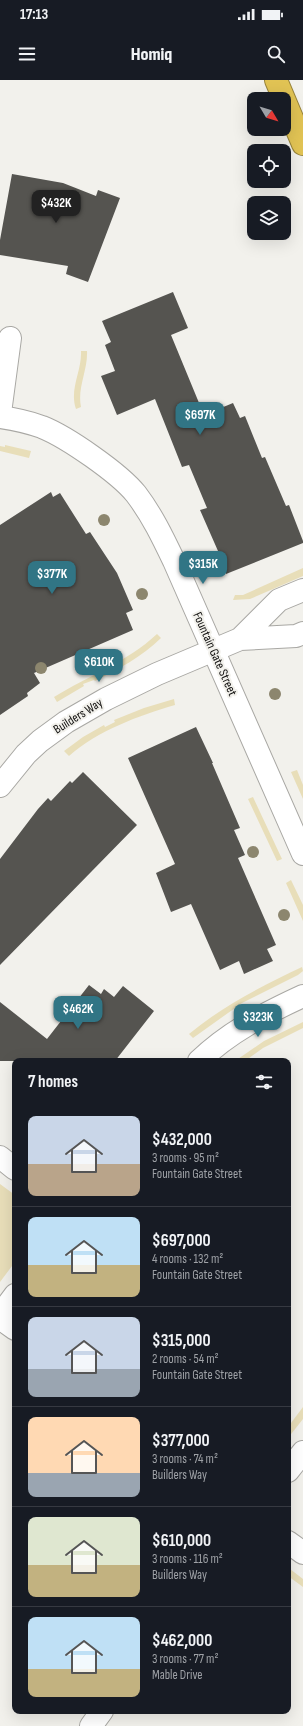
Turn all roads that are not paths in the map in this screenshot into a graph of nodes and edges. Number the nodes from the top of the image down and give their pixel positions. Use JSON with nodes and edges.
{"nodes":[{"id":1,"x":276,"y":80,"type":"edge"},
{"id":2,"x":303,"y":144,"type":"edge"},
{"id":3,"x":10,"y":338,"type":"dead end"},
{"id":4,"x":0,"y":413,"type":"edge"},
{"id":5,"x":0,"y":417,"type":"edge"},
{"id":6,"x":303,"y":590,"type":"edge"},
{"id":7,"x":303,"y":633,"type":"edge"},
{"id":8,"x":240,"y":639,"type":"junction"},
{"id":9,"x":213,"y":650,"type":"junction"},
{"id":10,"x":0,"y":786,"type":"edge"},
{"id":11,"x":303,"y":854,"type":"edge"},
{"id":12,"x":303,"y":996,"type":"edge"},
{"id":13,"x":203,"y":1058,"type":"edge"},
{"id":14,"x":0,"y":1157,"type":"edge"},
{"id":15,"x":12,"y":1167,"type":"edge"},
{"id":16,"x":12,"y":1299,"type":"edge"},
{"id":17,"x":0,"y":1316,"type":"edge"},
{"id":18,"x":12,"y":1326,"type":"edge"},
{"id":19,"x":303,"y":1452,"type":"edge"},
{"id":20,"x":291,"y":1467,"type":"edge"},
{"id":21,"x":291,"y":1544,"type":"edge"},
{"id":22,"x":303,"y":1553,"type":"edge"},
{"id":23,"x":100,"y":1714,"type":"edge"},
{"id":24,"x":91,"y":1726,"type":"edge"}],
"edges":[{"from":1,"to":2,"type":"highway"},
{"from":3,"to":4,"type":"street"},
{"from":5,"to":9,"type":"street","name":"Fountain Gate Street"},
{"from":6,"to":8,"type":"street","name":"Builders Way"},
{"from":7,"to":8,"type":"street","name":"Builders Way"},
{"from":8,"to":9,"type":"street","name":"Builders Way"},
{"from":9,"to":10,"type":"street","name":"Builders Way"},
{"from":9,"to":11,"type":"street","name":"Fountain Gate Street"},
{"from":12,"to":13,"type":"street"},
{"from":14,"to":15,"type":"street"},
{"from":16,"to":17,"type":"street"},
{"from":17,"to":18,"type":"street"},
{"from":19,"to":20,"type":"street"},
{"from":21,"to":22,"type":"street"},
{"from":23,"to":24,"type":"street"}]}
